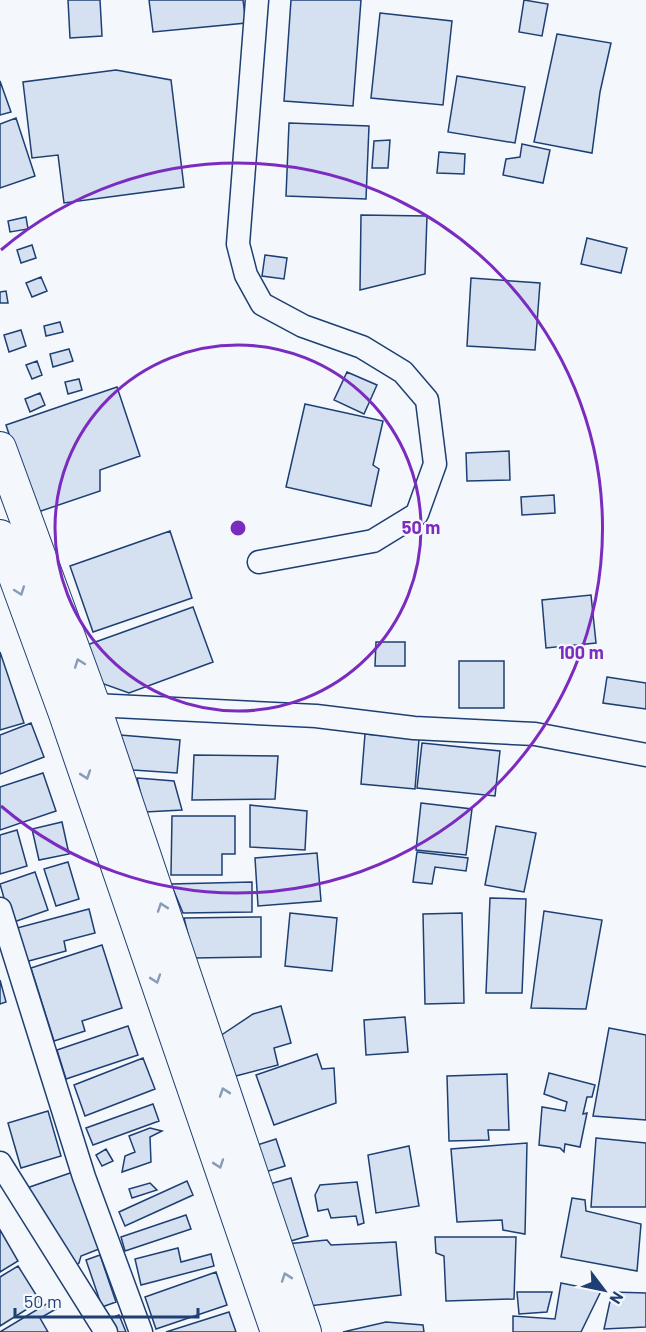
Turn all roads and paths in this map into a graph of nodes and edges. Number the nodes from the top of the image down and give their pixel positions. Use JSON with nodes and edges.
{"nodes":[{"id":1,"x":257,"y":0,"type":"edge"},
{"id":2,"x":0,"y":448,"type":"edge"},
{"id":3,"x":0,"y":536,"type":"edge"},
{"id":4,"x":259,"y":562,"type":"dead end"},
{"id":5,"x":80,"y":709,"type":"junction"},
{"id":6,"x":646,"y":755,"type":"edge"},
{"id":7,"x":0,"y":909,"type":"edge"},
{"id":8,"x":0,"y":1163,"type":"edge"},
{"id":9,"x":106,"y":1332,"type":"edge"},
{"id":10,"x":141,"y":1332,"type":"edge"},
{"id":11,"x":277,"y":1332,"type":"edge"},
{"id":12,"x":304,"y":1332,"type":"edge"}],
"edges":[{"from":1,"to":4,"type":"street"},
{"from":5,"to":2,"type":"main road","one_way":true},
{"from":3,"to":5,"type":"main road","one_way":true},
{"from":5,"to":6,"type":"street"},
{"from":5,"to":11,"type":"main road","one_way":true},
{"from":12,"to":5,"type":"main road","one_way":true},
{"from":7,"to":10,"type":"street"},
{"from":8,"to":9,"type":"street"}]}
